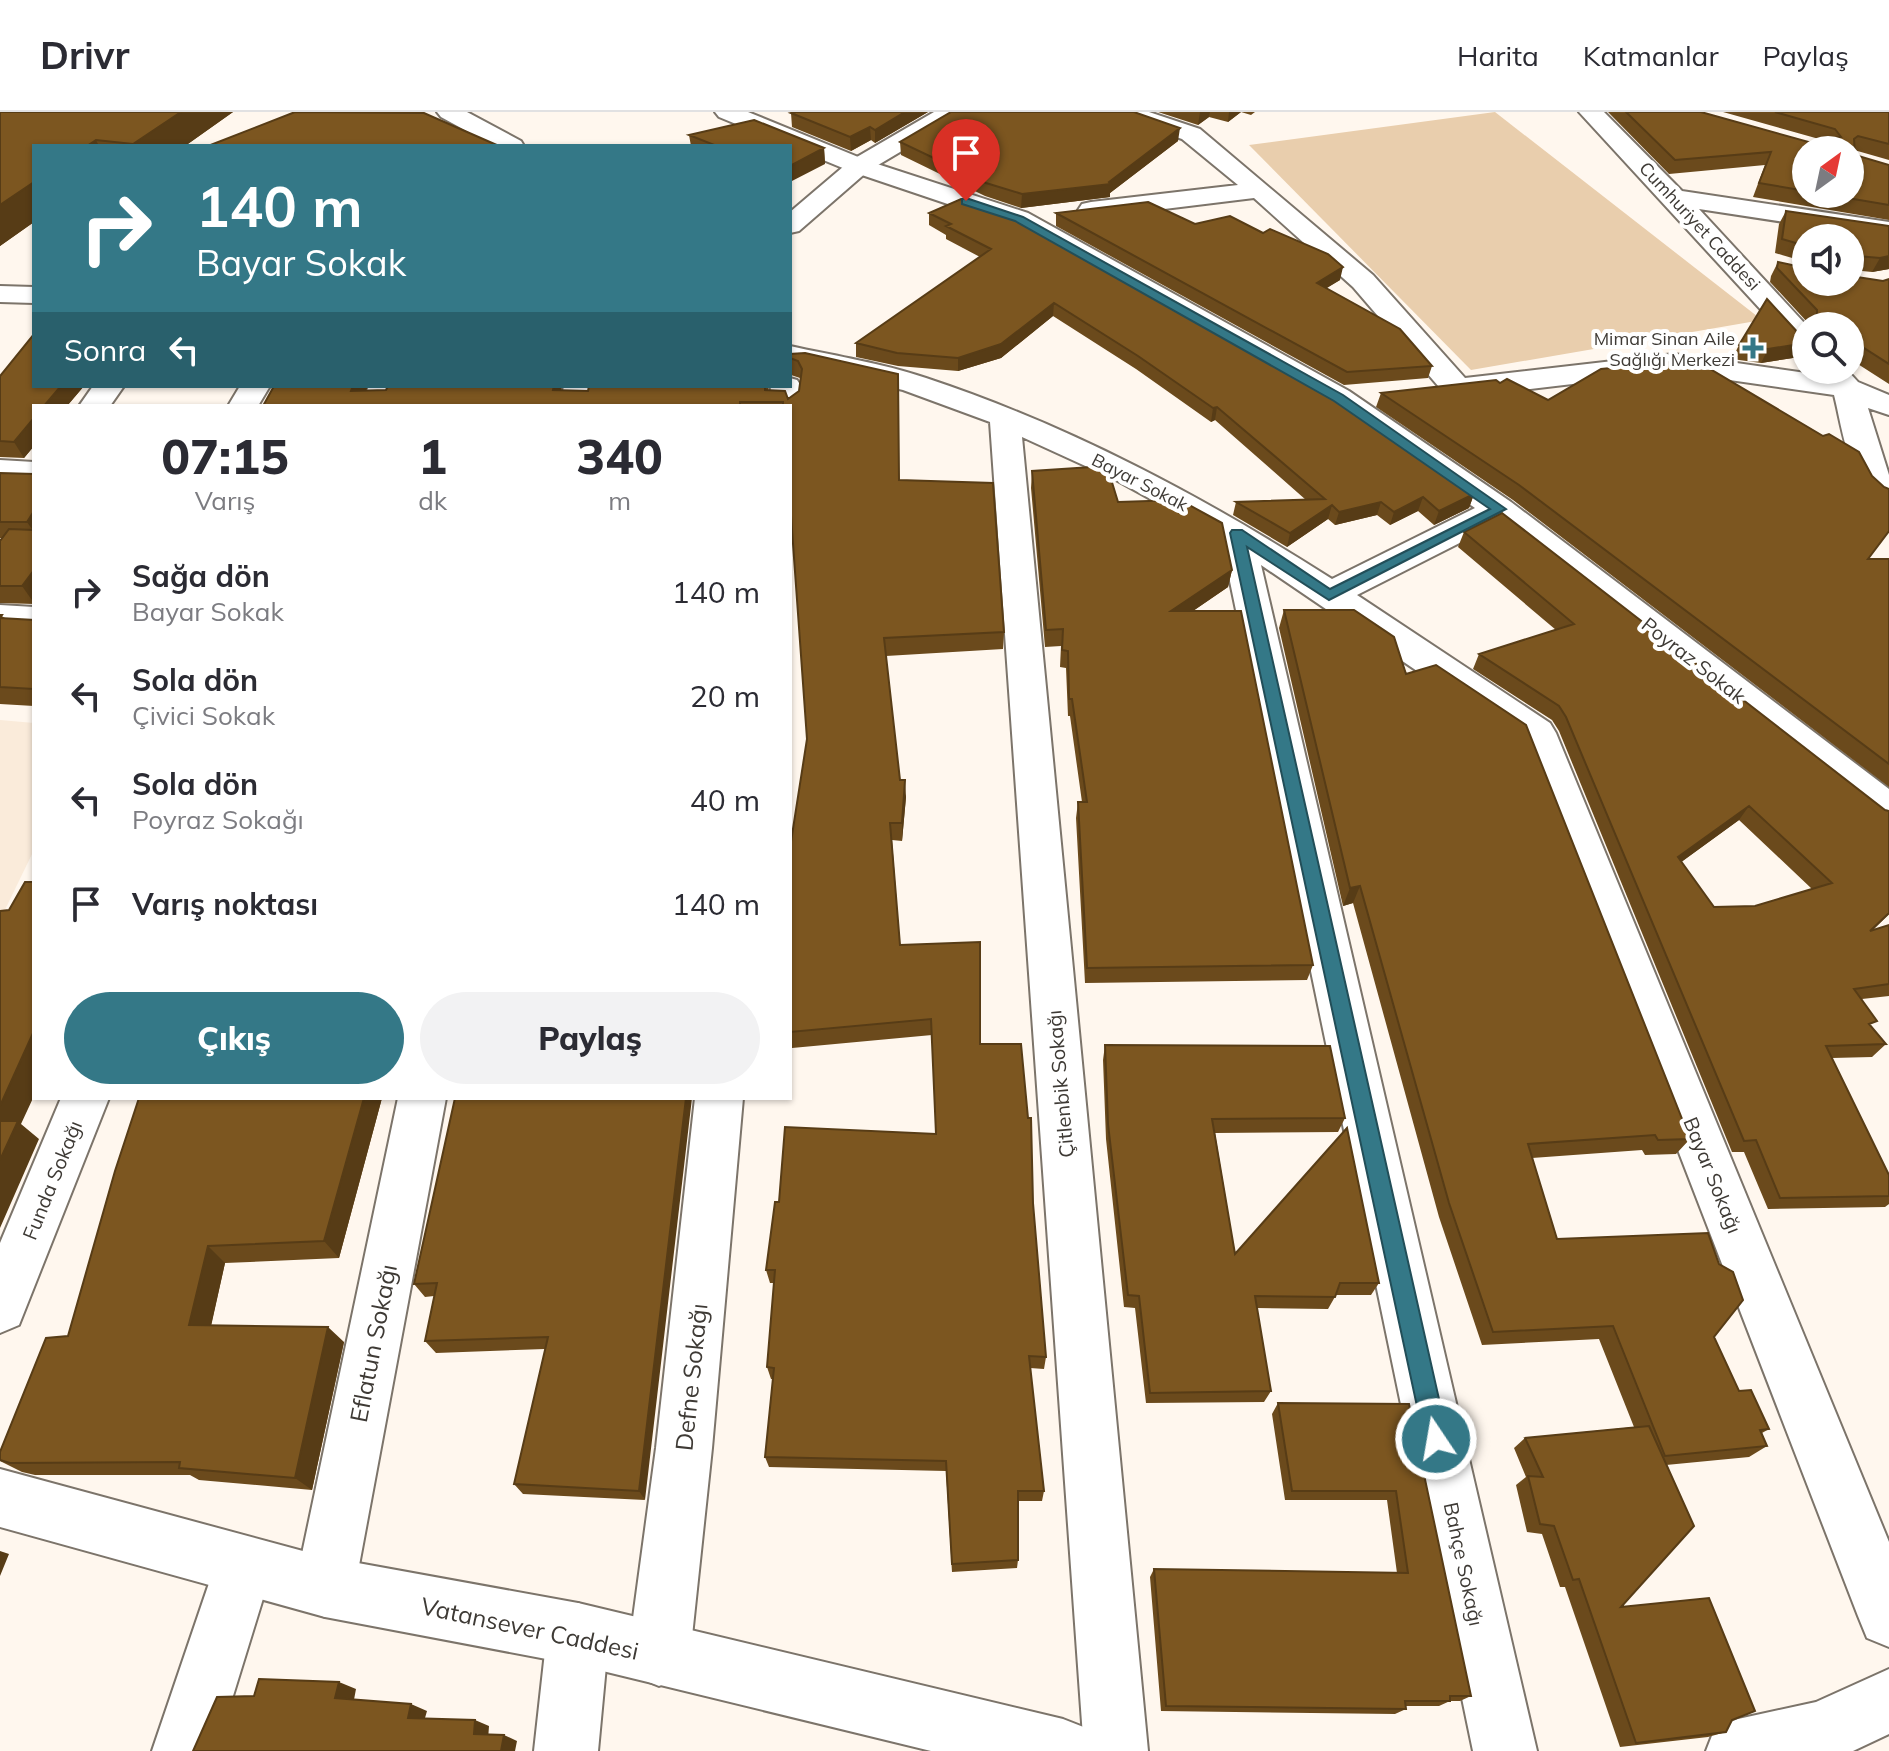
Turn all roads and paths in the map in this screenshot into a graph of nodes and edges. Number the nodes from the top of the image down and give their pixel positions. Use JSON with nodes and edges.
{"nodes":[{"id":1,"x":449,"y":112,"type":"edge"},
{"id":2,"x":727,"y":112,"type":"edge"},
{"id":3,"x":951,"y":112,"type":"edge"},
{"id":4,"x":1126,"y":112,"type":"edge"},
{"id":5,"x":1591,"y":112,"type":"edge"},
{"id":6,"x":508,"y":144,"type":"edge"},
{"id":7,"x":859,"y":166,"type":"junction"},
{"id":8,"x":1260,"y":190,"type":"junction"},
{"id":9,"x":1674,"y":197,"type":"junction"},
{"id":10,"x":1019,"y":219,"type":"junction"},
{"id":11,"x":792,"y":223,"type":"edge"},
{"id":12,"x":1889,"y":230,"type":"edge"},
{"id":13,"x":1732,"y":259,"type":"junction"},
{"id":14,"x":1777,"y":265,"type":"edge"},
{"id":15,"x":0,"y":294,"type":"edge"},
{"id":16,"x":32,"y":295,"type":"edge"},
{"id":17,"x":1792,"y":326,"type":"edge"},
{"id":18,"x":792,"y":355,"type":"edge"},
{"id":19,"x":1792,"y":374,"type":"edge"},
{"id":20,"x":1841,"y":384,"type":"edge"},
{"id":21,"x":1849,"y":384,"type":"edge"},
{"id":22,"x":1383,"y":394,"type":"edge"},
{"id":23,"x":1338,"y":398,"type":"junction"},
{"id":24,"x":1888,"y":404,"type":"edge"},
{"id":25,"x":1005,"y":417,"type":"junction"},
{"id":26,"x":0,"y":470,"type":"edge"},
{"id":27,"x":32,"y":472,"type":"edge"},
{"id":28,"x":1889,"y":495,"type":"edge"},
{"id":29,"x":1499,"y":509,"type":"junction"},
{"id":30,"x":1237,"y":533,"type":"junction"},
{"id":31,"x":1329,"y":595,"type":"junction"},
{"id":32,"x":0,"y":617,"type":"edge"},
{"id":33,"x":32,"y":619,"type":"edge"},
{"id":34,"x":1536,"y":733,"type":"joint"},
{"id":35,"x":1889,"y":811,"type":"edge"},
{"id":36,"x":84,"y":1100,"type":"edge"},
{"id":37,"x":422,"y":1100,"type":"edge"},
{"id":38,"x":719,"y":1100,"type":"edge"},
{"id":39,"x":0,"y":1307,"type":"edge"},
{"id":40,"x":0,"y":1498,"type":"edge"},
{"id":41,"x":243,"y":1566,"type":"junction"},
{"id":42,"x":325,"y":1587,"type":"junction"},
{"id":43,"x":1889,"y":1616,"type":"edge"},
{"id":44,"x":578,"y":1634,"type":"junction"},
{"id":45,"x":659,"y":1655,"type":"junction"},
{"id":46,"x":1889,"y":1701,"type":"edge"},
{"id":47,"x":966,"y":1739,"type":"edge"},
{"id":48,"x":184,"y":1751,"type":"edge"},
{"id":49,"x":566,"y":1751,"type":"edge"},
{"id":50,"x":1063,"y":1751,"type":"edge"},
{"id":51,"x":1116,"y":1751,"type":"edge"},
{"id":52,"x":1505,"y":1751,"type":"edge"},
{"id":53,"x":1738,"y":1751,"type":"edge"}],
"edges":[{"from":1,"to":6,"type":"street"},
{"from":2,"to":7,"type":"street"},
{"from":3,"to":7,"type":"street"},
{"from":4,"to":8,"type":"street"},
{"from":5,"to":9,"type":"street","name":"Cumhuriyet Caddesi"},
{"from":7,"to":10,"type":"street"},
{"from":7,"to":11,"type":"street"},
{"from":8,"to":10,"type":"street"},
{"from":8,"to":19,"type":"street"},
{"from":9,"to":12,"type":"street"},
{"from":9,"to":13,"type":"street","name":"Cumhuriyet Caddesi"},
{"from":10,"to":23,"type":"street","name":"Poyraz Sokak"},
{"from":13,"to":14,"type":"street"},
{"from":13,"to":17,"type":"street","name":"Cumhuriyet Caddesi"},
{"from":15,"to":16,"type":"street"},
{"from":18,"to":25,"type":"street","name":"Bayar Sokak"},
{"from":20,"to":28,"type":"street"},
{"from":21,"to":24,"type":"street"},
{"from":22,"to":23,"type":"street"},
{"from":23,"to":29,"type":"street","name":"Poyraz Sokak"},
{"from":25,"to":30,"type":"street","name":"Bayar Sokak"},
{"from":25,"to":51,"type":"street","name":"Çitlenbik Sokağı"},
{"from":26,"to":27,"type":"street"},
{"from":29,"to":31,"type":"street"},
{"from":29,"to":35,"type":"street","name":"Poyraz Sokak"},
{"from":30,"to":31,"type":"street","name":"Bayar Sokak"},
{"from":30,"to":52,"type":"street","name":"Bahçe Sokağı"},
{"from":31,"to":34,"type":"street","name":"Bayar Sokak"},
{"from":32,"to":33,"type":"street"},
{"from":34,"to":43,"type":"street","name":"Bayar Sokağı"},
{"from":36,"to":39,"type":"street","name":"Funda Sokağı"},
{"from":37,"to":42,"type":"street","name":"Eflatun Sokağı"},
{"from":38,"to":45,"type":"street","name":"Defne Sokağı"},
{"from":40,"to":41,"type":"street","name":"Vatansever Caddesi"},
{"from":41,"to":42,"type":"street","name":"Vatansever Caddesi"},
{"from":41,"to":48,"type":"street"},
{"from":42,"to":44,"type":"street","name":"Vatansever Caddesi"},
{"from":44,"to":45,"type":"street","name":"Vatansever Caddesi"},
{"from":44,"to":49,"type":"street"},
{"from":45,"to":47,"type":"street","name":"Vatansever Caddesi"},
{"from":46,"to":53,"type":"street"},
{"from":47,"to":50,"type":"street","name":"Vatansever Caddesi"}]}
